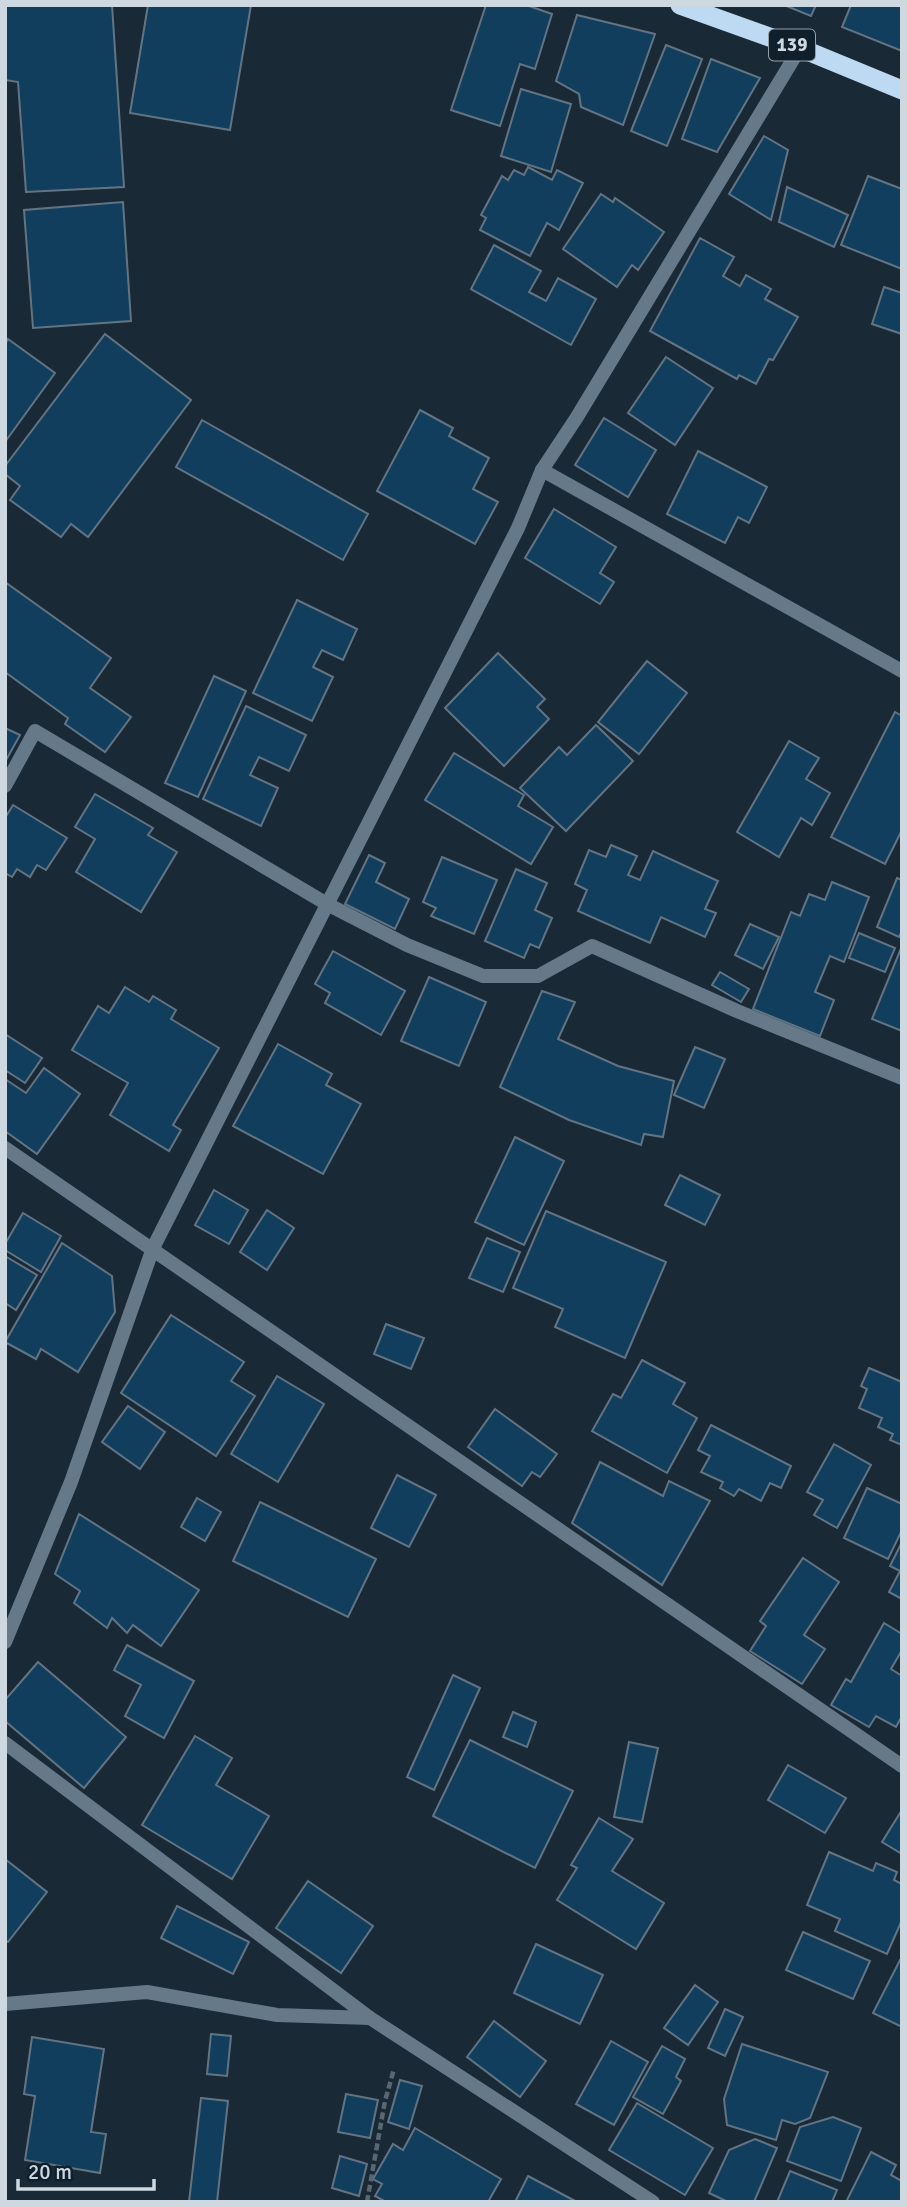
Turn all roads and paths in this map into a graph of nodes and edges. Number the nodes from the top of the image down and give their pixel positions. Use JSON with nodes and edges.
{"nodes":[{"id":1,"x":680,"y":5,"type":"edge"},
{"id":2,"x":800,"y":48,"type":"junction"},
{"id":3,"x":902,"y":90,"type":"edge"},
{"id":4,"x":542,"y":470,"type":"junction"},
{"id":5,"x":902,"y":671,"type":"edge"},
{"id":6,"x":5,"y":786,"type":"edge"},
{"id":7,"x":327,"y":904,"type":"junction"},
{"id":8,"x":902,"y":1078,"type":"edge"},
{"id":9,"x":5,"y":1148,"type":"edge"},
{"id":10,"x":153,"y":1248,"type":"junction"},
{"id":11,"x":5,"y":1642,"type":"edge"},
{"id":12,"x":5,"y":1743,"type":"edge"},
{"id":13,"x":902,"y":1766,"type":"edge"},
{"id":14,"x":5,"y":2004,"type":"edge"},
{"id":15,"x":370,"y":2018,"type":"junction"},
{"id":16,"x":402,"y":2038,"type":"junction"},
{"id":17,"x":367,"y":2202,"type":"edge"},
{"id":18,"x":653,"y":2202,"type":"edge"}],
"edges":[{"from":1,"to":2,"type":"highway","number":"139"},
{"from":2,"to":3,"type":"highway","number":"139"},
{"from":2,"to":4,"type":"street"},
{"from":4,"to":5,"type":"street"},
{"from":4,"to":7,"type":"street"},
{"from":6,"to":7,"type":"street"},
{"from":7,"to":8,"type":"street"},
{"from":7,"to":10,"type":"street"},
{"from":9,"to":10,"type":"street"},
{"from":10,"to":11,"type":"street"},
{"from":10,"to":13,"type":"street"},
{"from":12,"to":15,"type":"street"},
{"from":14,"to":15,"type":"street"},
{"from":15,"to":16,"type":"street"},
{"from":16,"to":17,"type":"path"},
{"from":16,"to":18,"type":"street"}]}
